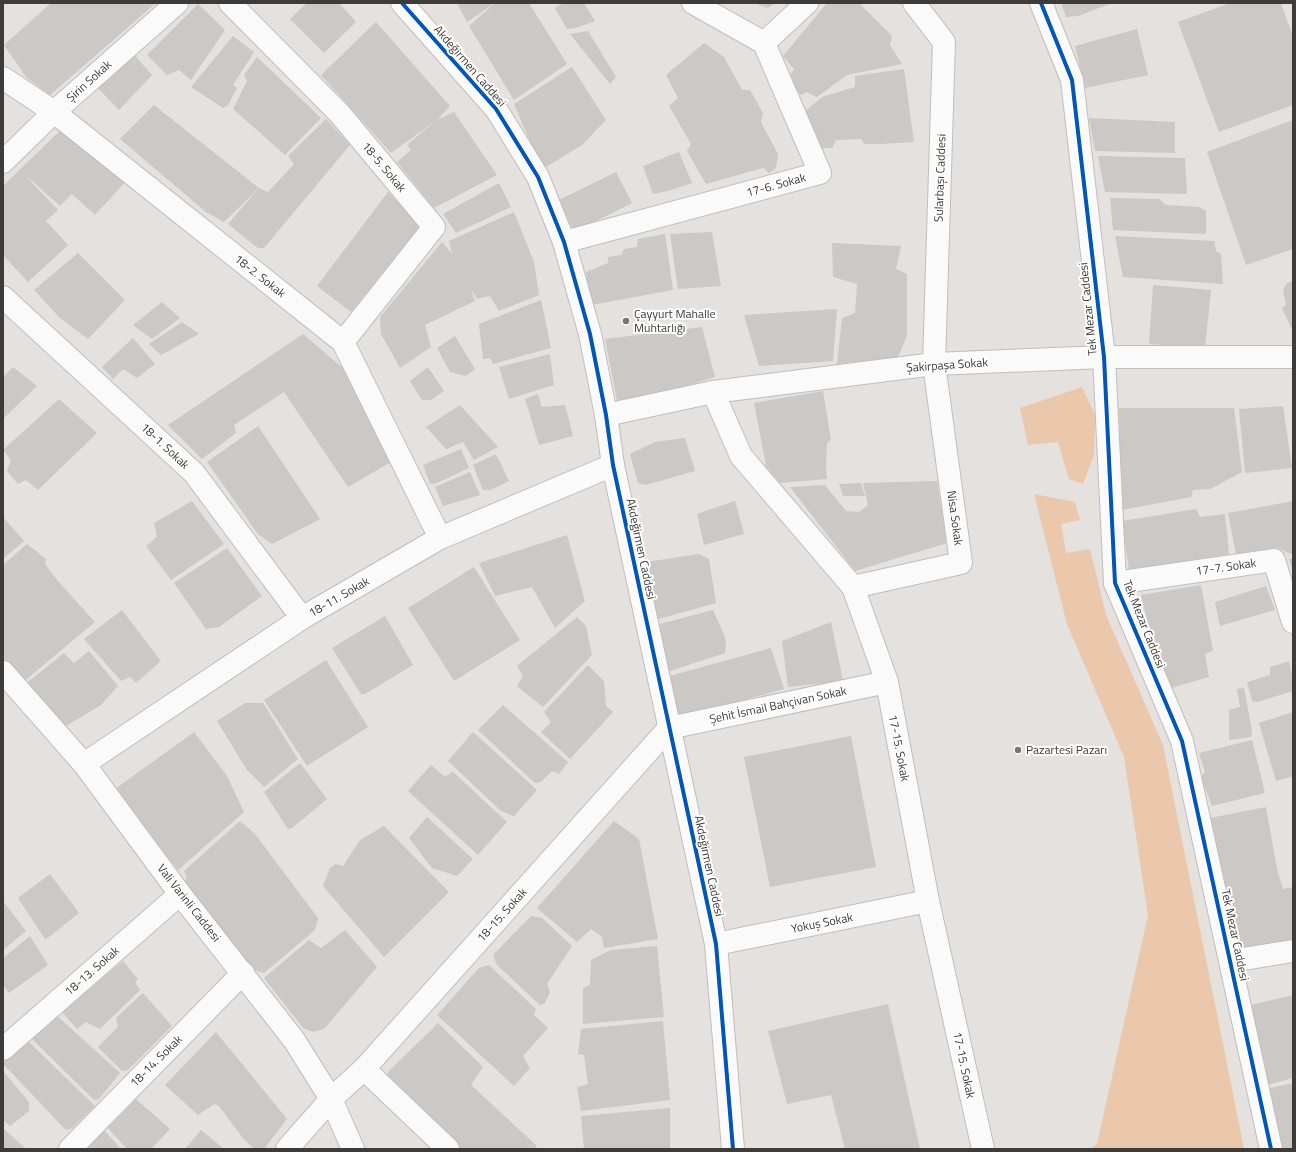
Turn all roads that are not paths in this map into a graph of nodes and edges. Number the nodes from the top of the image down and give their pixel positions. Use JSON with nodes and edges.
{"nodes":[{"id":1,"x":177,"y":3,"type":"edge"},
{"id":2,"x":230,"y":3,"type":"edge"},
{"id":3,"x":402,"y":3,"type":"edge"},
{"id":4,"x":693,"y":3,"type":"edge"},
{"id":5,"x":807,"y":3,"type":"edge"},
{"id":6,"x":914,"y":3,"type":"edge"},
{"id":7,"x":1041,"y":3,"type":"edge"},
{"id":8,"x":764,"y":43,"type":"junction"},
{"id":9,"x":3,"y":78,"type":"edge"},
{"id":10,"x":54,"y":112,"type":"junction"},
{"id":11,"x":3,"y":162,"type":"edge"},
{"id":12,"x":564,"y":242,"type":"junction"},
{"id":13,"x":3,"y":297,"type":"edge"},
{"id":14,"x":343,"y":342,"type":"junction"},
{"id":15,"x":1104,"y":357,"type":"junction"},
{"id":16,"x":1293,"y":357,"type":"edge"},
{"id":17,"x":934,"y":364,"type":"junction"},
{"id":18,"x":714,"y":392,"type":"junction"},
{"id":19,"x":606,"y":415,"type":"junction"},
{"id":20,"x":613,"y":465,"type":"junction"},
{"id":21,"x":440,"y":538,"type":"junction"},
{"id":22,"x":1115,"y":583,"type":"junction"},
{"id":23,"x":853,"y":587,"type":"junction"},
{"id":24,"x":302,"y":618,"type":"junction"},
{"id":25,"x":1293,"y":622,"type":"edge"},
{"id":26,"x":4,"y":676,"type":"edge"},
{"id":27,"x":887,"y":682,"type":"junction"},
{"id":28,"x":669,"y":728,"type":"junction"},
{"id":29,"x":84,"y":764,"type":"junction"},
{"id":30,"x":180,"y":894,"type":"junction"},
{"id":31,"x":928,"y":901,"type":"junction"},
{"id":32,"x":716,"y":944,"type":"junction"},
{"id":33,"x":1293,"y":951,"type":"edge"},
{"id":34,"x":1231,"y":961,"type":"junction"},
{"id":35,"x":243,"y":973,"type":"junction"},
{"id":36,"x":3,"y":1049,"type":"edge"},
{"id":37,"x":364,"y":1069,"type":"junction"},
{"id":38,"x":331,"y":1099,"type":"junction"},
{"id":39,"x":70,"y":1149,"type":"edge"},
{"id":40,"x":287,"y":1149,"type":"edge"},
{"id":41,"x":353,"y":1149,"type":"edge"},
{"id":42,"x":448,"y":1149,"type":"edge"},
{"id":43,"x":733,"y":1149,"type":"edge"},
{"id":44,"x":983,"y":1149,"type":"edge"},
{"id":45,"x":1271,"y":1149,"type":"edge"}],
"edges":[{"from":1,"to":10,"type":"street","name":"Şirin Sokak"},
{"from":2,"to":14,"type":"street","name":"18-5. Sokak"},
{"from":3,"to":12,"type":"street","name":"Akdeğirmen Caddesi"},
{"from":4,"to":8,"type":"street"},
{"from":5,"to":8,"type":"street"},
{"from":6,"to":17,"type":"street","name":"Sularbaşı Caddesi"},
{"from":7,"to":15,"type":"street","name":"Tek Mezar Caddesi"},
{"from":8,"to":12,"type":"street","name":"17-6. Sokak"},
{"from":9,"to":10,"type":"street","name":"18-2. Sokak"},
{"from":10,"to":11,"type":"street","name":"Şirin Sokak"},
{"from":10,"to":14,"type":"street","name":"18-2. Sokak"},
{"from":12,"to":19,"type":"street","name":"Akdeğirmen Caddesi"},
{"from":13,"to":24,"type":"street","name":"18-1. Sokak"},
{"from":14,"to":21,"type":"street","name":"18-2. Sokak"},
{"from":15,"to":16,"type":"street","name":"Şakirpaşa Sokak"},
{"from":15,"to":17,"type":"street","name":"Şakirpaşa Sokak"},
{"from":15,"to":22,"type":"street","name":"Tek Mezar Caddesi"},
{"from":17,"to":18,"type":"street","name":"Şakirpaşa Sokak"},
{"from":17,"to":23,"type":"street","name":"Nisa Sokak"},
{"from":18,"to":19,"type":"street","name":"Şakirpaşa Sokak"},
{"from":18,"to":23,"type":"street","name":"17-15. Sokak"},
{"from":19,"to":20,"type":"street","name":"Akdeğirmen Caddesi"},
{"from":20,"to":21,"type":"street","name":"18-11. Sokak"},
{"from":20,"to":28,"type":"street","name":"Akdeğirmen Caddesi"},
{"from":21,"to":24,"type":"street","name":"18-11. Sokak"},
{"from":22,"to":25,"type":"street","name":"17-7. Sokak"},
{"from":22,"to":34,"type":"street","name":"Tek Mezar Caddesi"},
{"from":23,"to":27,"type":"street","name":"17-15. Sokak"},
{"from":24,"to":29,"type":"street","name":"18-11. Sokak"},
{"from":26,"to":29,"type":"street","name":"Vali Varinli Caddesi"},
{"from":27,"to":28,"type":"street","name":"Şehit İsmail Bahçivan Sokak"},
{"from":27,"to":31,"type":"street","name":"17-15. Sokak"},
{"from":28,"to":32,"type":"street","name":"Akdeğirmen Caddesi"},
{"from":28,"to":37,"type":"street","name":"18-15. Sokak"},
{"from":29,"to":30,"type":"street","name":"Vali Varinli Caddesi"},
{"from":30,"to":35,"type":"street","name":"Vali Varinli Caddesi"},
{"from":30,"to":36,"type":"street","name":"18-13. Sokak"},
{"from":31,"to":32,"type":"street","name":"Yokuş Sokak"},
{"from":31,"to":44,"type":"street","name":"17-15. Sokak"},
{"from":32,"to":43,"type":"street","name":"Akdeğirmen Caddesi"},
{"from":33,"to":34,"type":"street"},
{"from":34,"to":45,"type":"street","name":"Tek Mezar Caddesi"},
{"from":35,"to":38,"type":"street","name":"Vali Varinli Caddesi"},
{"from":35,"to":39,"type":"street","name":"18-14. Sokak"},
{"from":37,"to":38,"type":"street","name":"18-15. Sokak"},
{"from":37,"to":42,"type":"street"},
{"from":38,"to":40,"type":"street","name":"18-15. Sokak"},
{"from":38,"to":41,"type":"street","name":"Vali Varinli Caddesi"}]}
